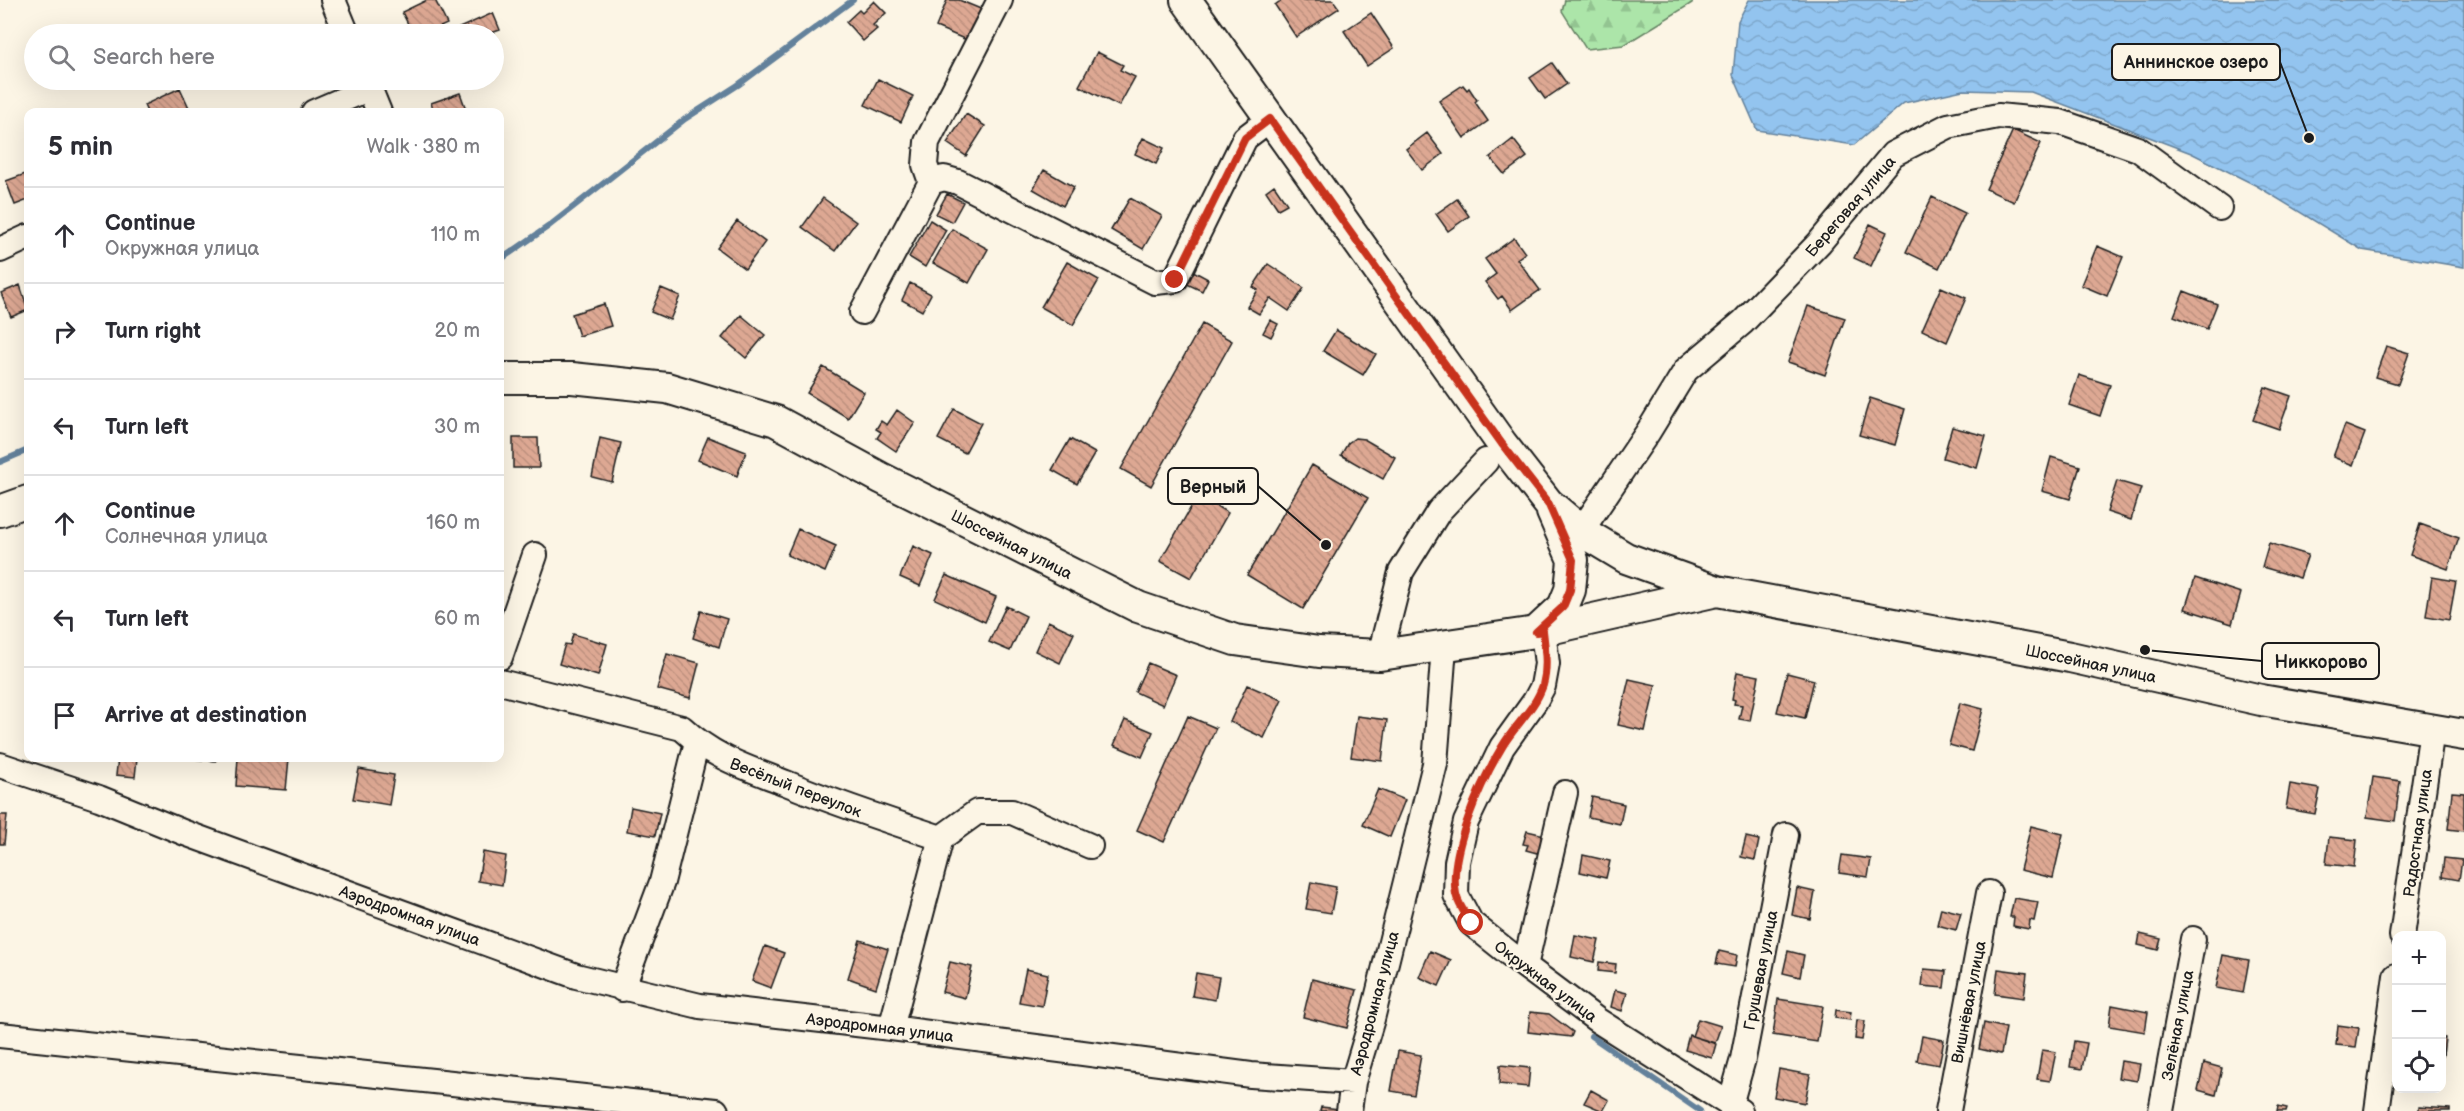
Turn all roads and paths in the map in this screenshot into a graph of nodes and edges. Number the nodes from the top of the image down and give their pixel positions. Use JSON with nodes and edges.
{"nodes":[{"id":1,"x":333,"y":0,"type":"edge"},
{"id":2,"x":1000,"y":0,"type":"edge"},
{"id":3,"x":1186,"y":0,"type":"edge"},
{"id":4,"x":343,"y":24,"type":"edge"},
{"id":5,"x":356,"y":90,"type":"edge"},
{"id":6,"x":370,"y":90,"type":"edge"},
{"id":7,"x":322,"y":108,"type":"edge"},
{"id":8,"x":377,"y":108,"type":"edge"},
{"id":9,"x":1270,"y":119,"type":"junction"},
{"id":10,"x":931,"y":182,"type":"junction"},
{"id":11,"x":2219,"y":208,"type":"dead end"},
{"id":12,"x":24,"y":239,"type":"edge"},
{"id":13,"x":0,"y":250,"type":"edge"},
{"id":14,"x":862,"y":312,"type":"dead end"},
{"id":15,"x":504,"y":378,"type":"edge"},
{"id":16,"x":1486,"y":461,"type":"dead end"},
{"id":17,"x":24,"y":502,"type":"edge"},
{"id":18,"x":1548,"y":503,"type":"junction"},
{"id":19,"x":0,"y":511,"type":"edge"},
{"id":20,"x":1581,"y":531,"type":"junction"},
{"id":21,"x":535,"y":555,"type":"dead end"},
{"id":22,"x":1717,"y":591,"type":"junction"},
{"id":23,"x":1540,"y":631,"type":"junction"},
{"id":24,"x":504,"y":645,"type":"edge"},
{"id":25,"x":1444,"y":647,"type":"junction"},
{"id":26,"x":1380,"y":655,"type":"junction"},
{"id":27,"x":504,"y":683,"type":"edge"},
{"id":28,"x":2432,"y":730,"type":"junction"},
{"id":29,"x":2464,"y":735,"type":"edge"},
{"id":30,"x":697,"y":742,"type":"junction"},
{"id":31,"x":0,"y":765,"type":"edge"},
{"id":32,"x":1565,"y":793,"type":"dead end"},
{"id":33,"x":1786,"y":835,"type":"dead end"},
{"id":34,"x":941,"y":838,"type":"junction"},
{"id":35,"x":1090,"y":846,"type":"dead end"},
{"id":36,"x":1989,"y":893,"type":"dead end"},
{"id":37,"x":2403,"y":931,"type":"edge"},
{"id":38,"x":2193,"y":939,"type":"dead end"},
{"id":39,"x":1526,"y":966,"type":"junction"},
{"id":40,"x":2396,"y":985,"type":"edge"},
{"id":41,"x":622,"y":989,"type":"junction"},
{"id":42,"x":891,"y":1028,"type":"junction"},
{"id":43,"x":0,"y":1035,"type":"edge"},
{"id":44,"x":1353,"y":1082,"type":"junction"},
{"id":45,"x":1735,"y":1108,"type":"edge"},
{"id":46,"x":702,"y":1110,"type":"edge"},
{"id":47,"x":1349,"y":1111,"type":"edge"},
{"id":48,"x":1948,"y":1111,"type":"edge"},
{"id":49,"x":2161,"y":1111,"type":"edge"},
{"id":50,"x":2377,"y":1111,"type":"edge"}],
"edges":[{"from":1,"to":4,"type":"street"},
{"from":2,"to":10,"type":"street"},
{"from":3,"to":9,"type":"main road"},
{"from":5,"to":7,"type":"street"},
{"from":6,"to":8,"type":"street"},
{"from":9,"to":10,"type":"street"},
{"from":9,"to":18,"type":"main road"},
{"from":10,"to":14,"type":"street"},
{"from":11,"to":20,"type":"street","name":"Береговая улица"},
{"from":12,"to":13,"type":"street"},
{"from":15,"to":26,"type":"main road","name":"Шоссейная улица"},
{"from":16,"to":26,"type":"street"},
{"from":17,"to":19,"type":"main road"},
{"from":18,"to":20,"type":"main road"},
{"from":18,"to":23,"type":"main road"},
{"from":20,"to":22,"type":"main road"},
{"from":21,"to":24,"type":"street"},
{"from":22,"to":23,"type":"main road","name":"Шоссейная улица"},
{"from":22,"to":28,"type":"main road","name":"Шоссейная улица"},
{"from":23,"to":25,"type":"main road","name":"Шоссейная улица"},
{"from":23,"to":39,"type":"street","name":"Окружная улица"},
{"from":25,"to":26,"type":"main road","name":"Шоссейная улица"},
{"from":25,"to":44,"type":"street","name":"Аэродромная улица"},
{"from":27,"to":30,"type":"street","name":"Весёлый переулок"},
{"from":28,"to":29,"type":"main road","name":"Шоссейная улица"},
{"from":28,"to":37,"type":"street","name":"Радостная улица"},
{"from":30,"to":34,"type":"street","name":"Весёлый переулок"},
{"from":30,"to":41,"type":"street"},
{"from":31,"to":41,"type":"street","name":"Аэродромная улица"},
{"from":32,"to":39,"type":"street"},
{"from":33,"to":45,"type":"street","name":"Грушевая улица"},
{"from":34,"to":35,"type":"street"},
{"from":34,"to":42,"type":"street"},
{"from":36,"to":48,"type":"street","name":"Вишнёвая улица"},
{"from":38,"to":49,"type":"street","name":"Зелёная улица"},
{"from":39,"to":45,"type":"street","name":"Окружная улица"},
{"from":40,"to":50,"type":"street"},
{"from":41,"to":42,"type":"street","name":"Аэродромная улица"},
{"from":42,"to":44,"type":"street","name":"Аэродромная улица"},
{"from":43,"to":46,"type":"street"},
{"from":44,"to":47,"type":"street"}]}
